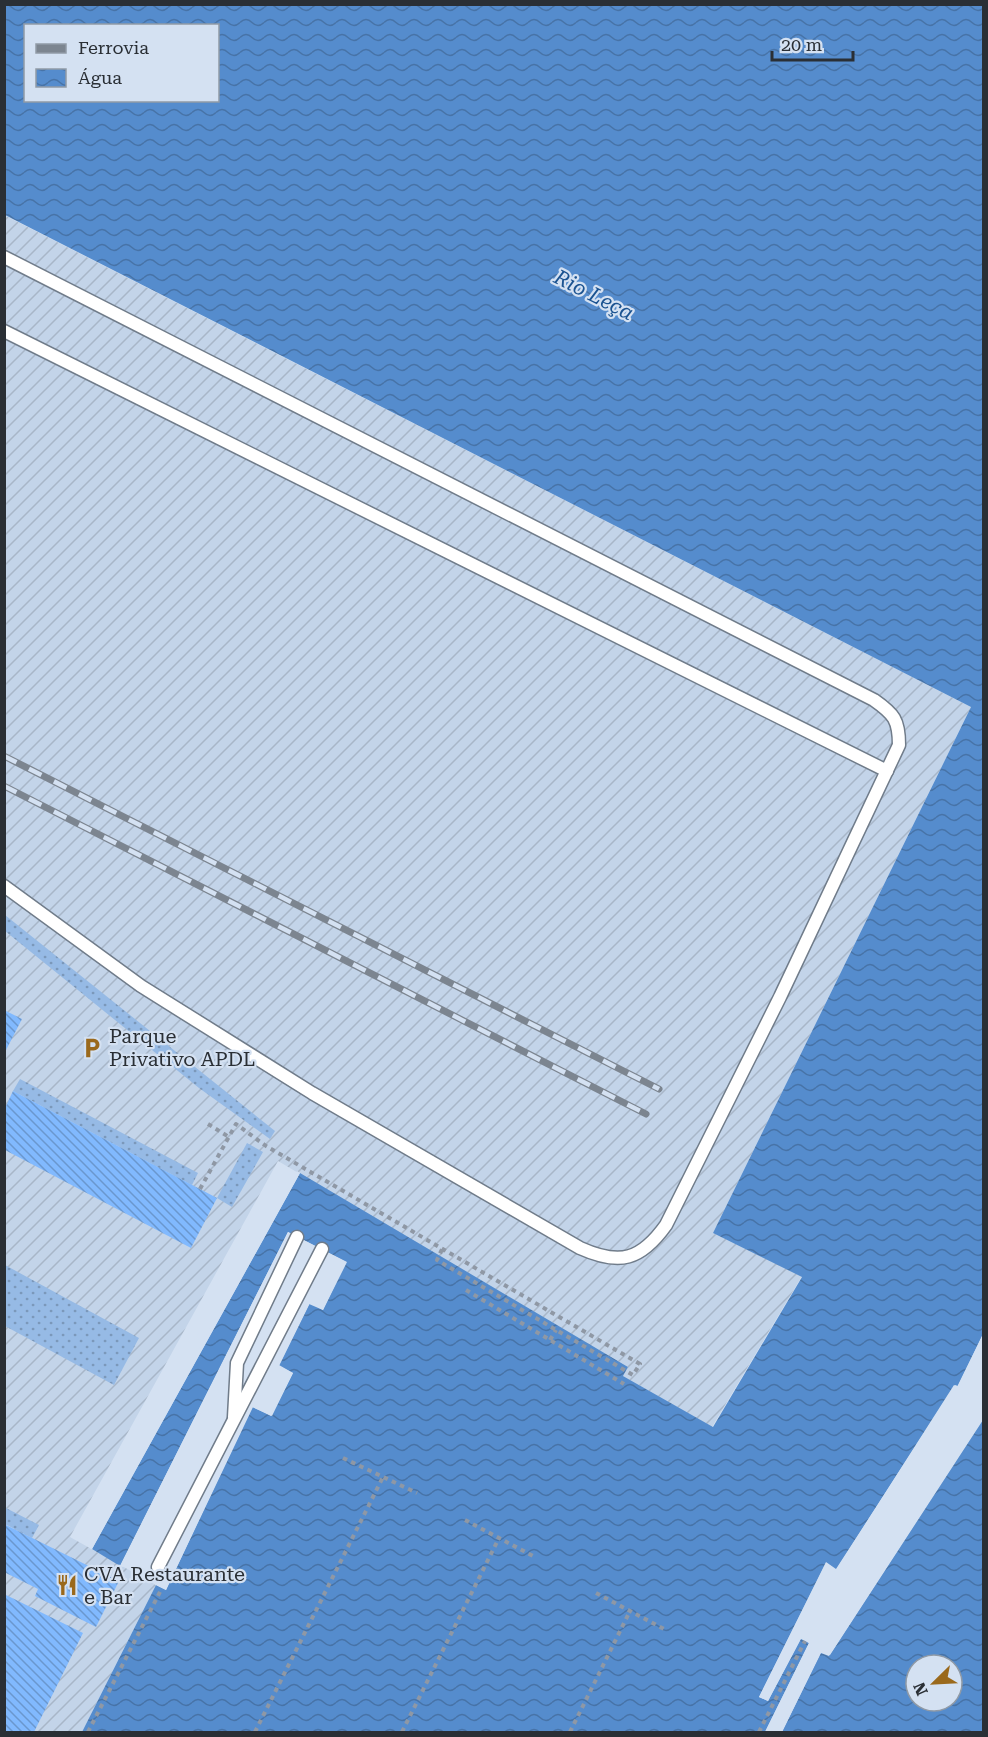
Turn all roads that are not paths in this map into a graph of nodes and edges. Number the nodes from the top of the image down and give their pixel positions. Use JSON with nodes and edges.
{"nodes":[{"id":1,"x":4,"y":257,"type":"edge"},
{"id":2,"x":4,"y":331,"type":"edge"},
{"id":3,"x":887,"y":771,"type":"junction"},
{"id":4,"x":4,"y":886,"type":"edge"},
{"id":5,"x":297,"y":1237,"type":"dead end"},
{"id":6,"x":322,"y":1249,"type":"dead end"},
{"id":7,"x":233,"y":1424,"type":"junction"},
{"id":8,"x":158,"y":1567,"type":"dead end"}],
"edges":[{"from":1,"to":3,"type":"lane"},
{"from":2,"to":3,"type":"lane"},
{"from":3,"to":4,"type":"lane"},
{"from":5,"to":7,"type":"lane"},
{"from":6,"to":7,"type":"lane"},
{"from":7,"to":8,"type":"lane"}]}
